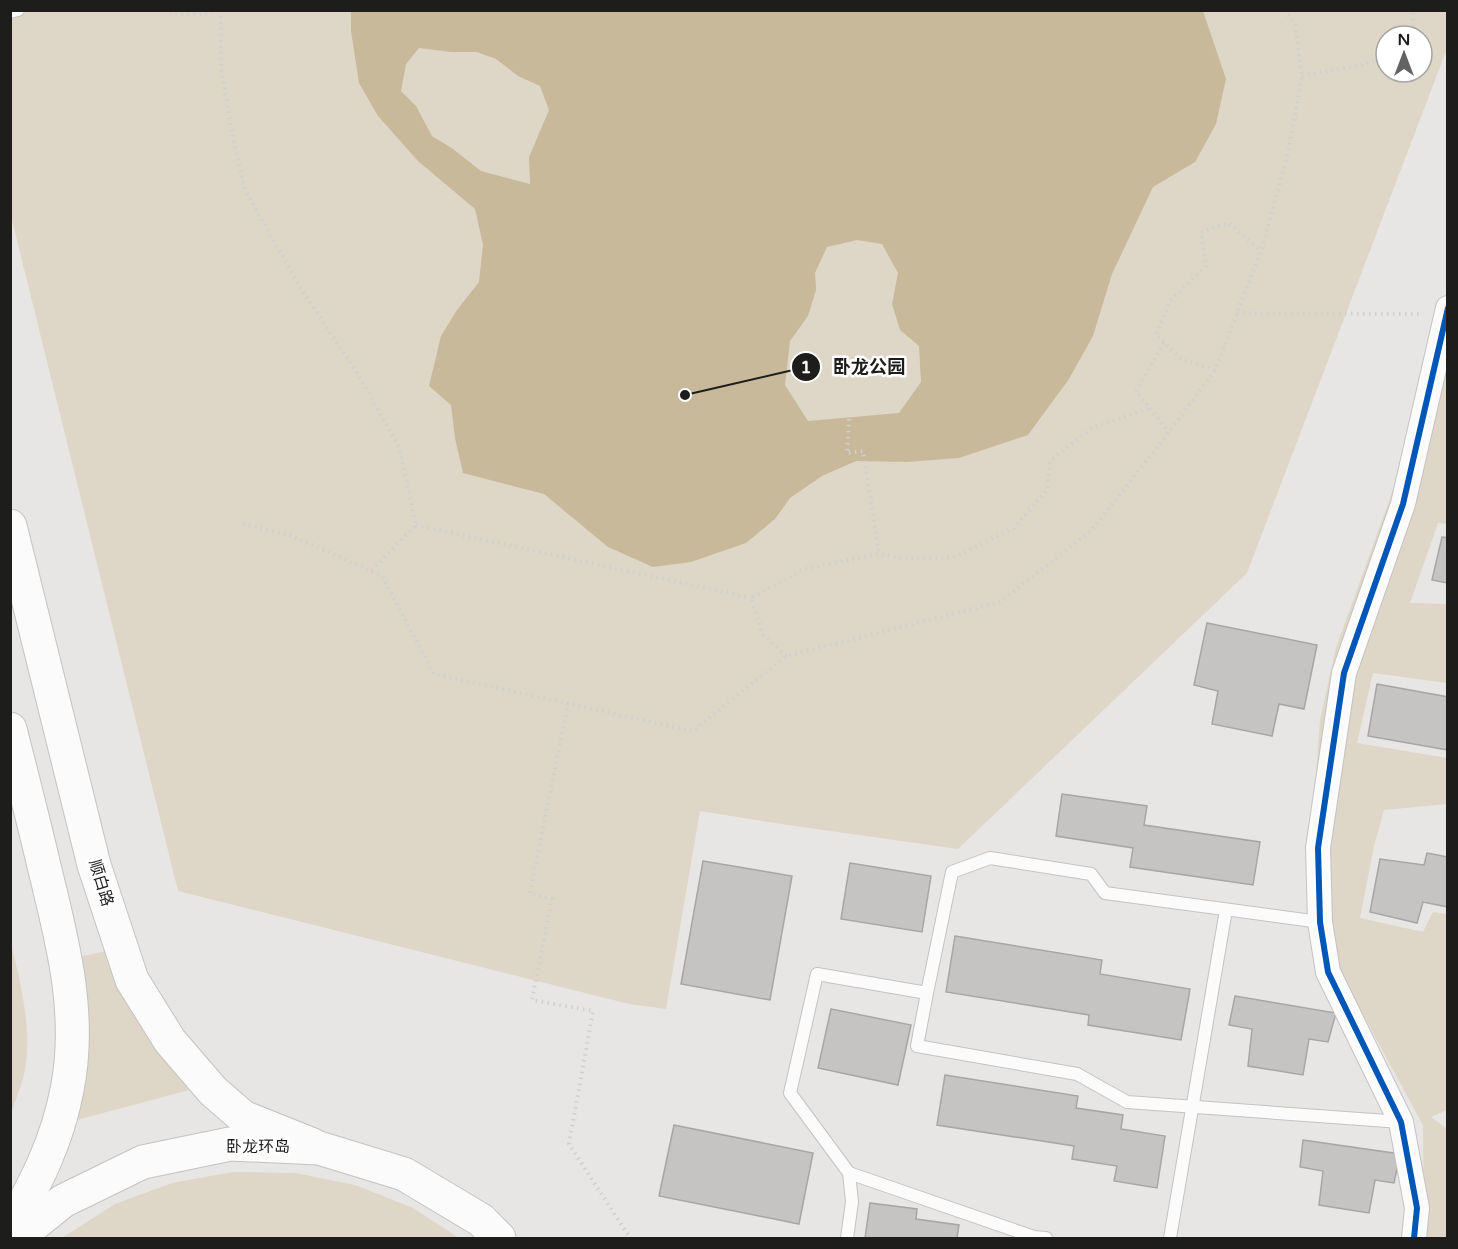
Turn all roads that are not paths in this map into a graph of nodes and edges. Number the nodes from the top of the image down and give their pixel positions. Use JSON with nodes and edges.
{"nodes":[{"id":1,"x":18,"y":10,"type":"edge"},
{"id":2,"x":10,"y":12,"type":"edge"},
{"id":3,"x":1446,"y":314,"type":"edge"},
{"id":4,"x":10,"y":526,"type":"edge"},
{"id":5,"x":10,"y":729,"type":"edge"},
{"id":6,"x":1226,"y":910,"type":"junction"},
{"id":7,"x":1320,"y":922,"type":"junction"},
{"id":8,"x":927,"y":993,"type":"junction"},
{"id":9,"x":1193,"y":1107,"type":"junction"},
{"id":10,"x":1401,"y":1122,"type":"junction"},
{"id":11,"x":326,"y":1150,"type":"junction"},
{"id":12,"x":849,"y":1173,"type":"junction"},
{"id":13,"x":10,"y":1228,"type":"edge"},
{"id":14,"x":1038,"y":1238,"type":"edge"},
{"id":15,"x":17,"y":1239,"type":"edge"},
{"id":16,"x":499,"y":1239,"type":"edge"},
{"id":17,"x":847,"y":1239,"type":"edge"},
{"id":18,"x":1170,"y":1239,"type":"edge"},
{"id":19,"x":1414,"y":1239,"type":"edge"}],
"edges":[{"from":1,"to":2,"type":"lane"},
{"from":3,"to":7,"type":"street"},
{"from":4,"to":11,"type":"main road","name":"顺白路"},
{"from":5,"to":13,"type":"main road"},
{"from":6,"to":7,"type":"lane"},
{"from":6,"to":8,"type":"lane"},
{"from":6,"to":9,"type":"lane"},
{"from":7,"to":10,"type":"street"},
{"from":8,"to":9,"type":"lane"},
{"from":8,"to":12,"type":"lane"},
{"from":9,"to":10,"type":"lane"},
{"from":9,"to":18,"type":"lane"},
{"from":10,"to":19,"type":"street"},
{"from":11,"to":15,"type":"main road","name":"卧龙环岛"},
{"from":11,"to":16,"type":"main road","name":"卧龙环岛"},
{"from":12,"to":14,"type":"lane"},
{"from":12,"to":17,"type":"lane"}]}
